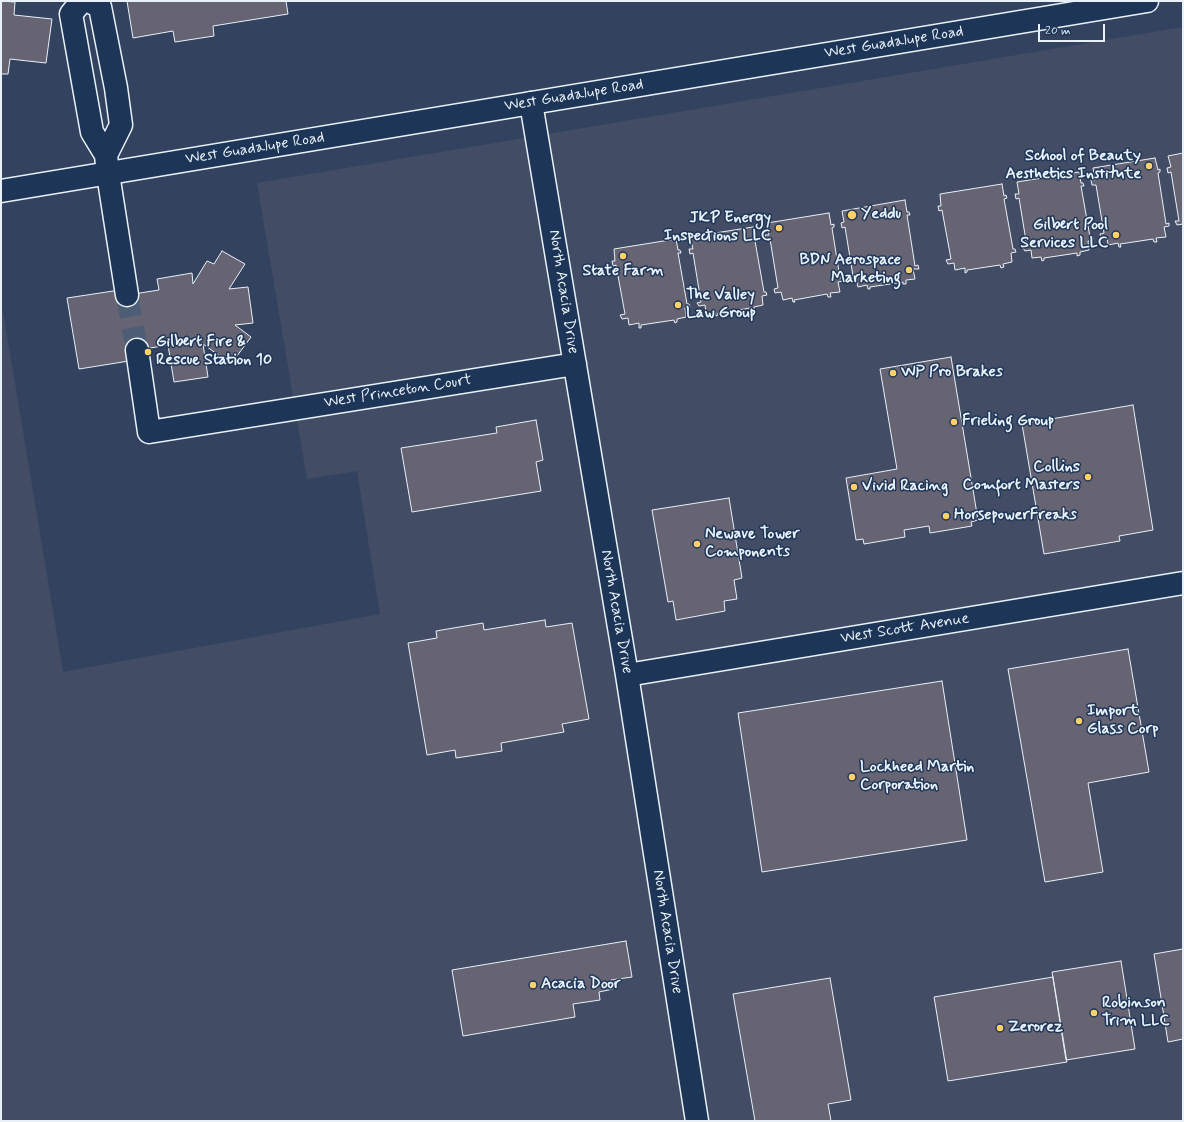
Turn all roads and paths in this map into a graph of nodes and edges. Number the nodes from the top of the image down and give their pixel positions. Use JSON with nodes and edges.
{"nodes":[{"id":1,"x":82,"y":1,"type":"edge"},
{"id":2,"x":89,"y":1,"type":"edge"},
{"id":3,"x":1147,"y":1,"type":"edge"},
{"id":4,"x":531,"y":103,"type":"junction"},
{"id":5,"x":107,"y":164,"type":"junction"},
{"id":6,"x":1,"y":191,"type":"edge"},
{"id":7,"x":128,"y":295,"type":"tunnel mouth"},
{"id":8,"x":137,"y":350,"type":"tunnel mouth"},
{"id":9,"x":575,"y":364,"type":"junction"},
{"id":10,"x":1183,"y":583,"type":"edge"},
{"id":11,"x":627,"y":675,"type":"junction"},
{"id":12,"x":697,"y":1121,"type":"edge"}],
"edges":[{"from":1,"to":5,"type":"street"},
{"from":2,"to":5,"type":"street"},
{"from":3,"to":4,"type":"street","name":"West Guadalupe Road"},
{"from":4,"to":5,"type":"street","name":"West Guadalupe Road"},
{"from":4,"to":9,"type":"street","name":"North Acacia Drive"},
{"from":5,"to":6,"type":"street","name":"West Guadalupe Road"},
{"from":5,"to":7,"type":"street"},
{"from":8,"to":9,"type":"street","name":"West Princeton Court"},
{"from":9,"to":11,"type":"street","name":"North Acacia Drive"},
{"from":10,"to":11,"type":"street","name":"West Scott Avenue"},
{"from":11,"to":12,"type":"street","name":"North Acacia Drive"}]}
